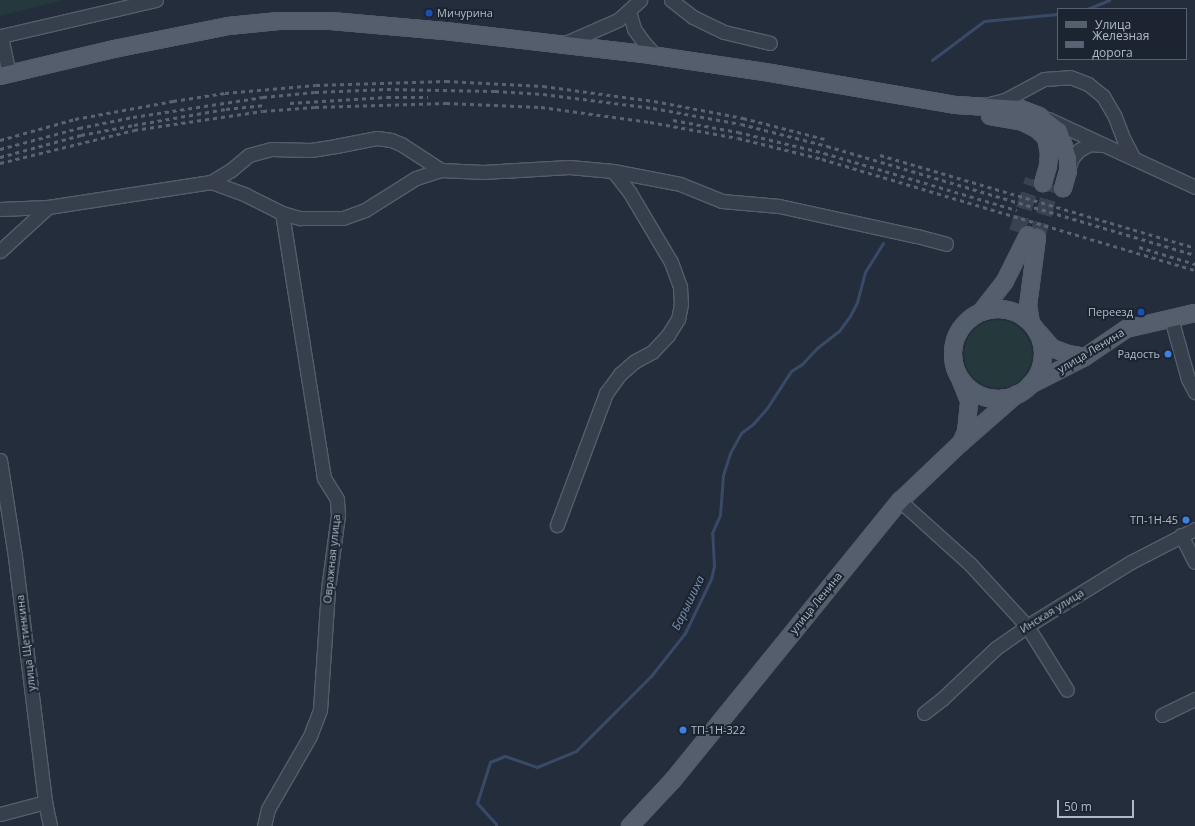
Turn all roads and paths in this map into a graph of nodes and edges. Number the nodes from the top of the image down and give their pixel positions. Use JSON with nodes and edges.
{"nodes":[{"id":1,"x":156,"y":0,"type":"edge"},
{"id":2,"x":640,"y":0,"type":"edge"},
{"id":3,"x":671,"y":0,"type":"edge"},
{"id":4,"x":629,"y":11,"type":"junction"},
{"id":5,"x":1,"y":36,"type":"edge"},
{"id":6,"x":770,"y":43,"type":"dead end"},
{"id":7,"x":563,"y":44,"type":"junction"},
{"id":8,"x":656,"y":56,"type":"junction"},
{"id":9,"x":5,"y":75,"type":"edge"},
{"id":10,"x":977,"y":109,"type":"junction"},
{"id":11,"x":1039,"y":116,"type":"junction"},
{"id":12,"x":1104,"y":145,"type":"junction"},
{"id":13,"x":1134,"y":157,"type":"junction"},
{"id":14,"x":441,"y":170,"type":"junction"},
{"id":15,"x":1068,"y":171,"type":"junction"},
{"id":16,"x":614,"y":172,"type":"junction"},
{"id":17,"x":212,"y":182,"type":"junction"},
{"id":18,"x":1195,"y":187,"type":"edge"},
{"id":19,"x":48,"y":207,"type":"junction"},
{"id":20,"x":0,"y":209,"type":"edge"},
{"id":21,"x":282,"y":213,"type":"junction"},
{"id":22,"x":946,"y":244,"type":"dead end"},
{"id":23,"x":0,"y":251,"type":"edge"},
{"id":24,"x":981,"y":312,"type":"junction"},
{"id":25,"x":1195,"y":313,"type":"edge"},
{"id":26,"x":1163,"y":319,"type":"junction"},
{"id":27,"x":1034,"y":327,"type":"junction"},
{"id":28,"x":1085,"y":357,"type":"junction"},
{"id":29,"x":961,"y":380,"type":"junction"},
{"id":30,"x":1023,"y":390,"type":"junction"},
{"id":31,"x":1195,"y":392,"type":"edge"},
{"id":32,"x":961,"y":443,"type":"junction"},
{"id":33,"x":0,"y":460,"type":"edge"},
{"id":34,"x":900,"y":501,"type":"junction"},
{"id":35,"x":557,"y":525,"type":"dead end"},
{"id":36,"x":1195,"y":529,"type":"edge"},
{"id":37,"x":1181,"y":535,"type":"junction"},
{"id":38,"x":1195,"y":562,"type":"edge"},
{"id":39,"x":1027,"y":626,"type":"junction"},
{"id":40,"x":1067,"y":690,"type":"dead end"},
{"id":41,"x":1195,"y":700,"type":"edge"},
{"id":42,"x":924,"y":713,"type":"dead end"},
{"id":43,"x":1162,"y":715,"type":"dead end"},
{"id":44,"x":45,"y":802,"type":"junction"},
{"id":45,"x":0,"y":814,"type":"edge"},
{"id":46,"x":50,"y":826,"type":"edge"},
{"id":47,"x":264,"y":826,"type":"edge"},
{"id":48,"x":630,"y":826,"type":"edge"}],
"edges":[{"from":1,"to":5,"type":"street"},
{"from":2,"to":4,"type":"street"},
{"from":3,"to":6,"type":"street"},
{"from":4,"to":7,"type":"street"},
{"from":4,"to":8,"type":"street"},
{"from":5,"to":9,"type":"street"},
{"from":7,"to":8,"type":"main road"},
{"from":7,"to":9,"type":"main road"},
{"from":8,"to":10,"type":"main road"},
{"from":10,"to":11,"type":"main road"},
{"from":10,"to":13,"type":"street"},
{"from":10,"to":15,"type":"main road"},
{"from":11,"to":12,"type":"street"},
{"from":11,"to":15,"type":"main road"},
{"from":12,"to":13,"type":"street"},
{"from":12,"to":15,"type":"street"},
{"from":13,"to":18,"type":"street"},
{"from":14,"to":16,"type":"street"},
{"from":14,"to":17,"type":"street"},
{"from":14,"to":21,"type":"street"},
{"from":16,"to":22,"type":"street"},
{"from":16,"to":35,"type":"street"},
{"from":17,"to":19,"type":"street"},
{"from":17,"to":21,"type":"street"},
{"from":19,"to":20,"type":"street"},
{"from":19,"to":23,"type":"street"},
{"from":21,"to":47,"type":"street","name":"Овражная улица"},
{"from":24,"to":27,"type":"main road"},
{"from":24,"to":27,"type":"main road"},
{"from":24,"to":29,"type":"main road"},
{"from":25,"to":26,"type":"main road","name":"улица Ленина"},
{"from":26,"to":28,"type":"main road","name":"улица Ленина"},
{"from":26,"to":31,"type":"street"},
{"from":27,"to":28,"type":"main road"},
{"from":27,"to":30,"type":"main road"},
{"from":28,"to":30,"type":"main road","name":"улица Ленина"},
{"from":29,"to":30,"type":"main road"},
{"from":29,"to":32,"type":"main road"},
{"from":30,"to":32,"type":"main road","name":"улица Ленина"},
{"from":32,"to":34,"type":"main road","name":"улица Ленина"},
{"from":33,"to":44,"type":"street","name":"улица Щетинкина"},
{"from":34,"to":39,"type":"street"},
{"from":34,"to":48,"type":"main road","name":"улица Ленина"},
{"from":36,"to":37,"type":"street","name":"Инская улица"},
{"from":37,"to":38,"type":"street"},
{"from":37,"to":39,"type":"street","name":"Инская улица"},
{"from":39,"to":40,"type":"street"},
{"from":39,"to":42,"type":"street","name":"Инская улица"},
{"from":41,"to":43,"type":"street"},
{"from":44,"to":45,"type":"street"},
{"from":44,"to":46,"type":"street","name":"улица Щетинкина"}]}
